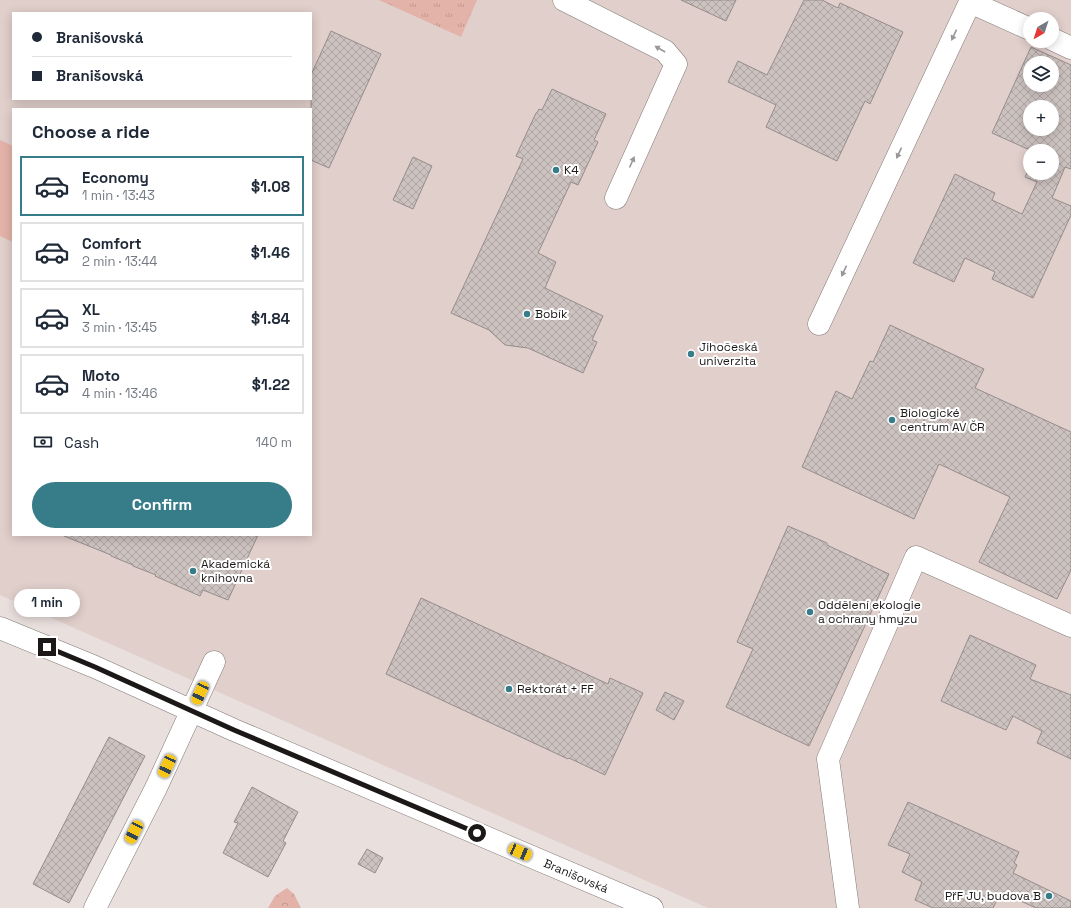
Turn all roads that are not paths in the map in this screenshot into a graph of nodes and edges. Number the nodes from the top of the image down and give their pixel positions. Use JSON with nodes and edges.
{"nodes":[{"id":1,"x":564,"y":0,"type":"edge"},
{"id":2,"x":970,"y":1,"type":"edge"},
{"id":3,"x":1023,"y":26,"type":"edge"},
{"id":4,"x":1059,"y":42,"type":"edge"},
{"id":5,"x":1071,"y":48,"type":"edge"},
{"id":6,"x":616,"y":198,"type":"dead end"},
{"id":7,"x":820,"y":324,"type":"dead end"},
{"id":8,"x":1071,"y":626,"type":"edge"},
{"id":9,"x":0,"y":628,"type":"edge"},
{"id":10,"x":214,"y":662,"type":"dead end"},
{"id":11,"x":192,"y":711,"type":"junction"},
{"id":12,"x":95,"y":908,"type":"edge"},
{"id":13,"x":652,"y":908,"type":"edge"},
{"id":14,"x":848,"y":908,"type":"edge"}],
"edges":[{"from":6,"to":1,"type":"street","one_way":true},
{"from":2,"to":3,"type":"street"},
{"from":2,"to":7,"type":"street","one_way":true},
{"from":4,"to":5,"type":"street"},
{"from":8,"to":14,"type":"street"},
{"from":9,"to":11,"type":"street","name":"Branišovská"},
{"from":10,"to":11,"type":"street"},
{"from":11,"to":12,"type":"street"},
{"from":11,"to":13,"type":"street","name":"Branišovská"}]}
